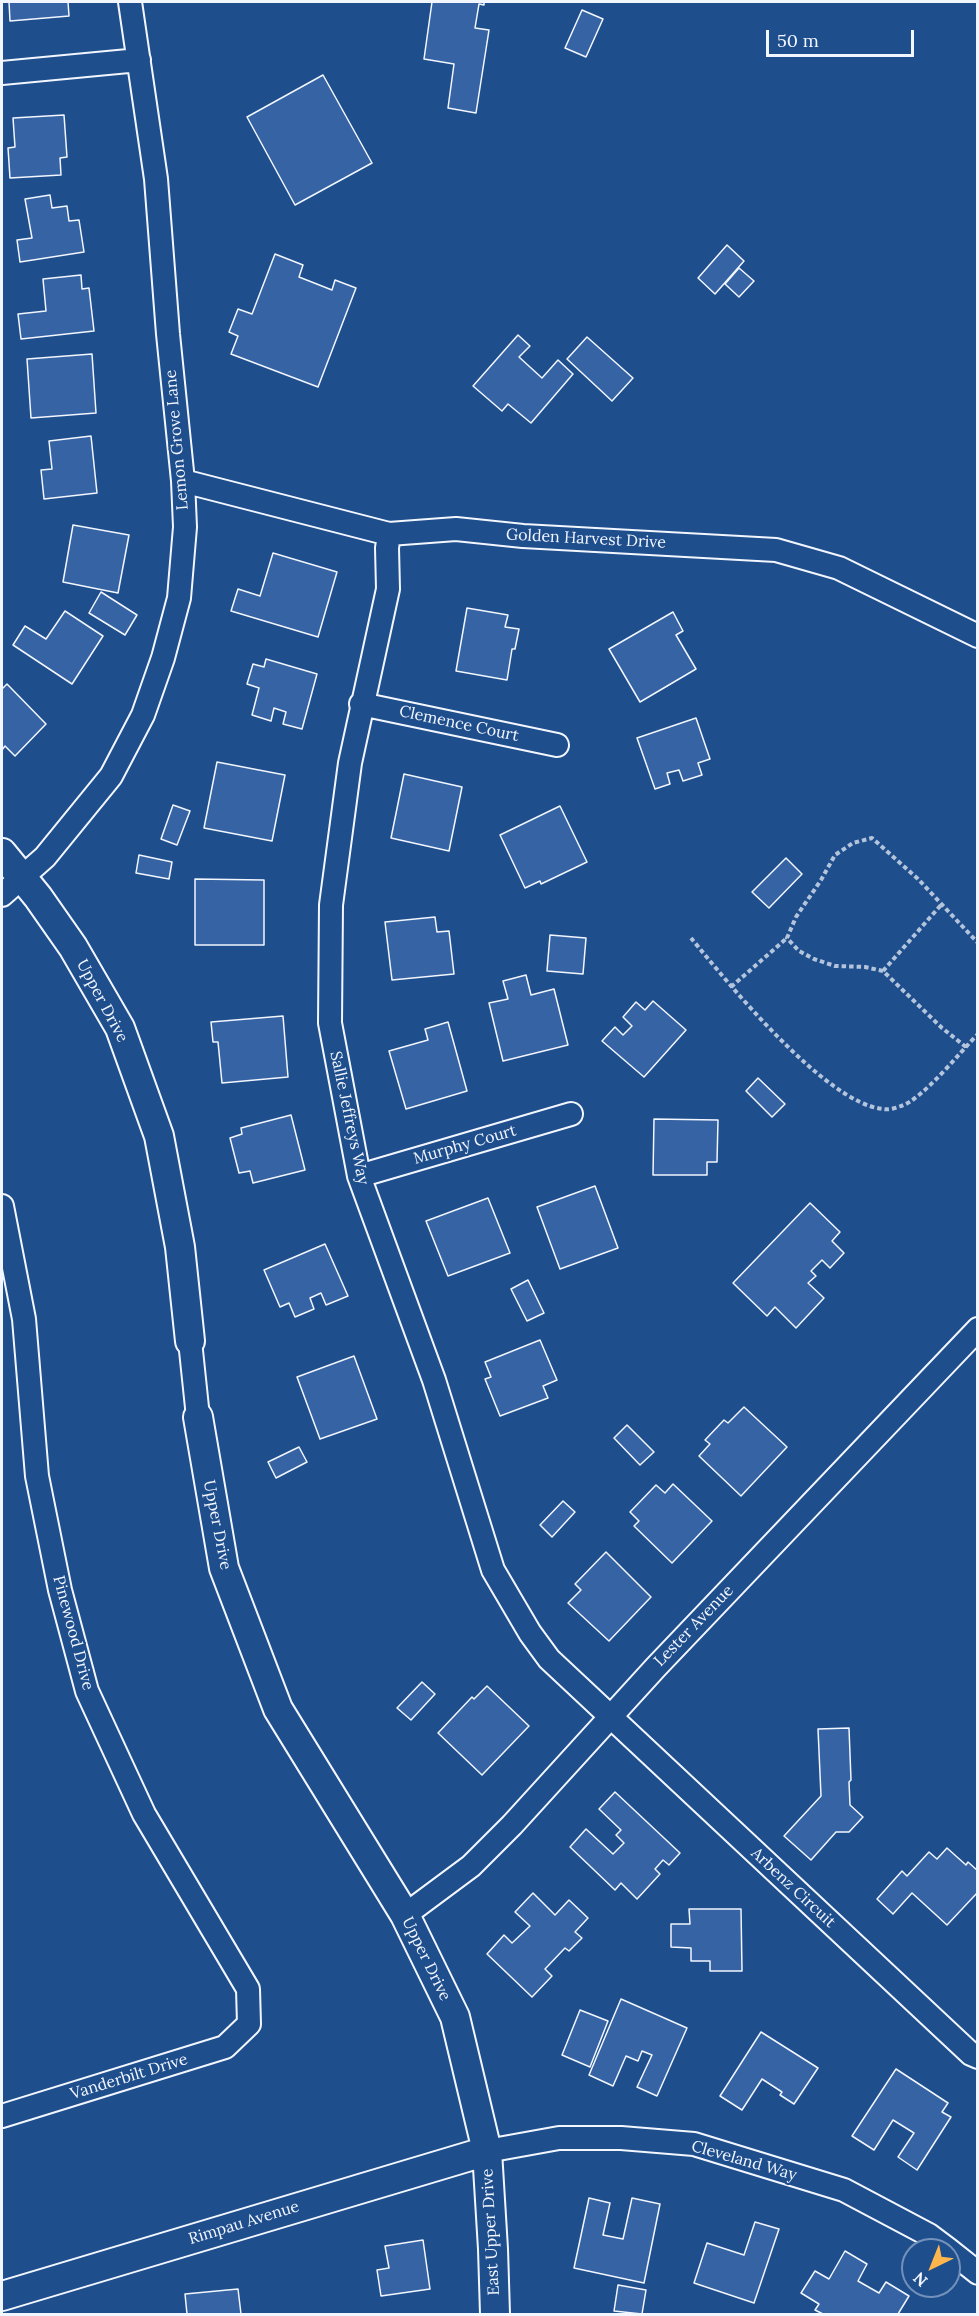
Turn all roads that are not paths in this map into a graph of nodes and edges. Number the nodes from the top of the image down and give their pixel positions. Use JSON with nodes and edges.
{"nodes":[{"id":1,"x":130,"y":2,"type":"edge"},
{"id":2,"x":138,"y":60,"type":"junction"},
{"id":3,"x":2,"y":73,"type":"edge"},
{"id":4,"x":183,"y":481,"type":"junction"},
{"id":5,"x":389,"y":534,"type":"junction"},
{"id":6,"x":978,"y":636,"type":"edge"},
{"id":7,"x":361,"y":704,"type":"junction"},
{"id":8,"x":557,"y":745,"type":"dead end"},
{"id":9,"x":2,"y":853,"type":"edge"},
{"id":10,"x":12,"y":886,"type":"edge"},
{"id":11,"x":571,"y":1114,"type":"dead end"},
{"id":12,"x":359,"y":1176,"type":"junction"},
{"id":13,"x":2,"y":1206,"type":"edge"},
{"id":14,"x":978,"y":1329,"type":"edge"},
{"id":15,"x":190,"y":1341,"type":"joint"},
{"id":16,"x":198,"y":1417,"type":"joint"},
{"id":17,"x":609,"y":1717,"type":"junction"},
{"id":18,"x":405,"y":1915,"type":"junction"},
{"id":19,"x":249,"y":2024,"type":"joint"},
{"id":20,"x":978,"y":2057,"type":"edge"},
{"id":21,"x":3,"y":2112,"type":"edge"},
{"id":22,"x":487,"y":2151,"type":"junction"},
{"id":23,"x":933,"y":2238,"type":"edge"},
{"id":24,"x":961,"y":2260,"type":"edge"},
{"id":25,"x":978,"y":2273,"type":"edge"},
{"id":26,"x":2,"y":2296,"type":"edge"},
{"id":27,"x":495,"y":2314,"type":"edge"}],
"edges":[{"from":1,"to":2,"type":"street","name":"Lemon Grove Lane"},
{"from":2,"to":3,"type":"street"},
{"from":2,"to":4,"type":"street","name":"Lemon Grove Lane"},
{"from":4,"to":5,"type":"street","name":"Golden Harvest Drive"},
{"from":4,"to":10,"type":"street","name":"Lemon Grove Lane"},
{"from":5,"to":6,"type":"street","name":"Golden Harvest Drive"},
{"from":5,"to":7,"type":"street","name":"Sallie Jeffreys Way"},
{"from":7,"to":8,"type":"street","name":"Clemence Court"},
{"from":7,"to":12,"type":"street","name":"Sallie Jeffreys Way"},
{"from":9,"to":10,"type":"main road","name":"Upper Drive"},
{"from":10,"to":15,"type":"main road","name":"Upper Drive"},
{"from":11,"to":12,"type":"street","name":"Murphy Court"},
{"from":12,"to":17,"type":"street","name":"Sallie Jeffreys Way"},
{"from":13,"to":19,"type":"street","name":"Pinewood Drive"},
{"from":14,"to":17,"type":"street","name":"Lester Avenue"},
{"from":15,"to":16,"type":"street","name":"Upper Drive"},
{"from":16,"to":18,"type":"main road","name":"Upper Drive"},
{"from":17,"to":18,"type":"street","name":"Lester Avenue"},
{"from":17,"to":20,"type":"street","name":"Arbenz Circuit"},
{"from":18,"to":22,"type":"main road","name":"Upper Drive"},
{"from":19,"to":21,"type":"street","name":"Vanderbilt Drive"},
{"from":22,"to":23,"type":"street","name":"Cleveland Way"},
{"from":22,"to":26,"type":"main road","name":"Rimpau Avenue"},
{"from":22,"to":27,"type":"main road","name":"East Upper Drive"},
{"from":24,"to":25,"type":"street","name":"Cleveland Way"}]}
